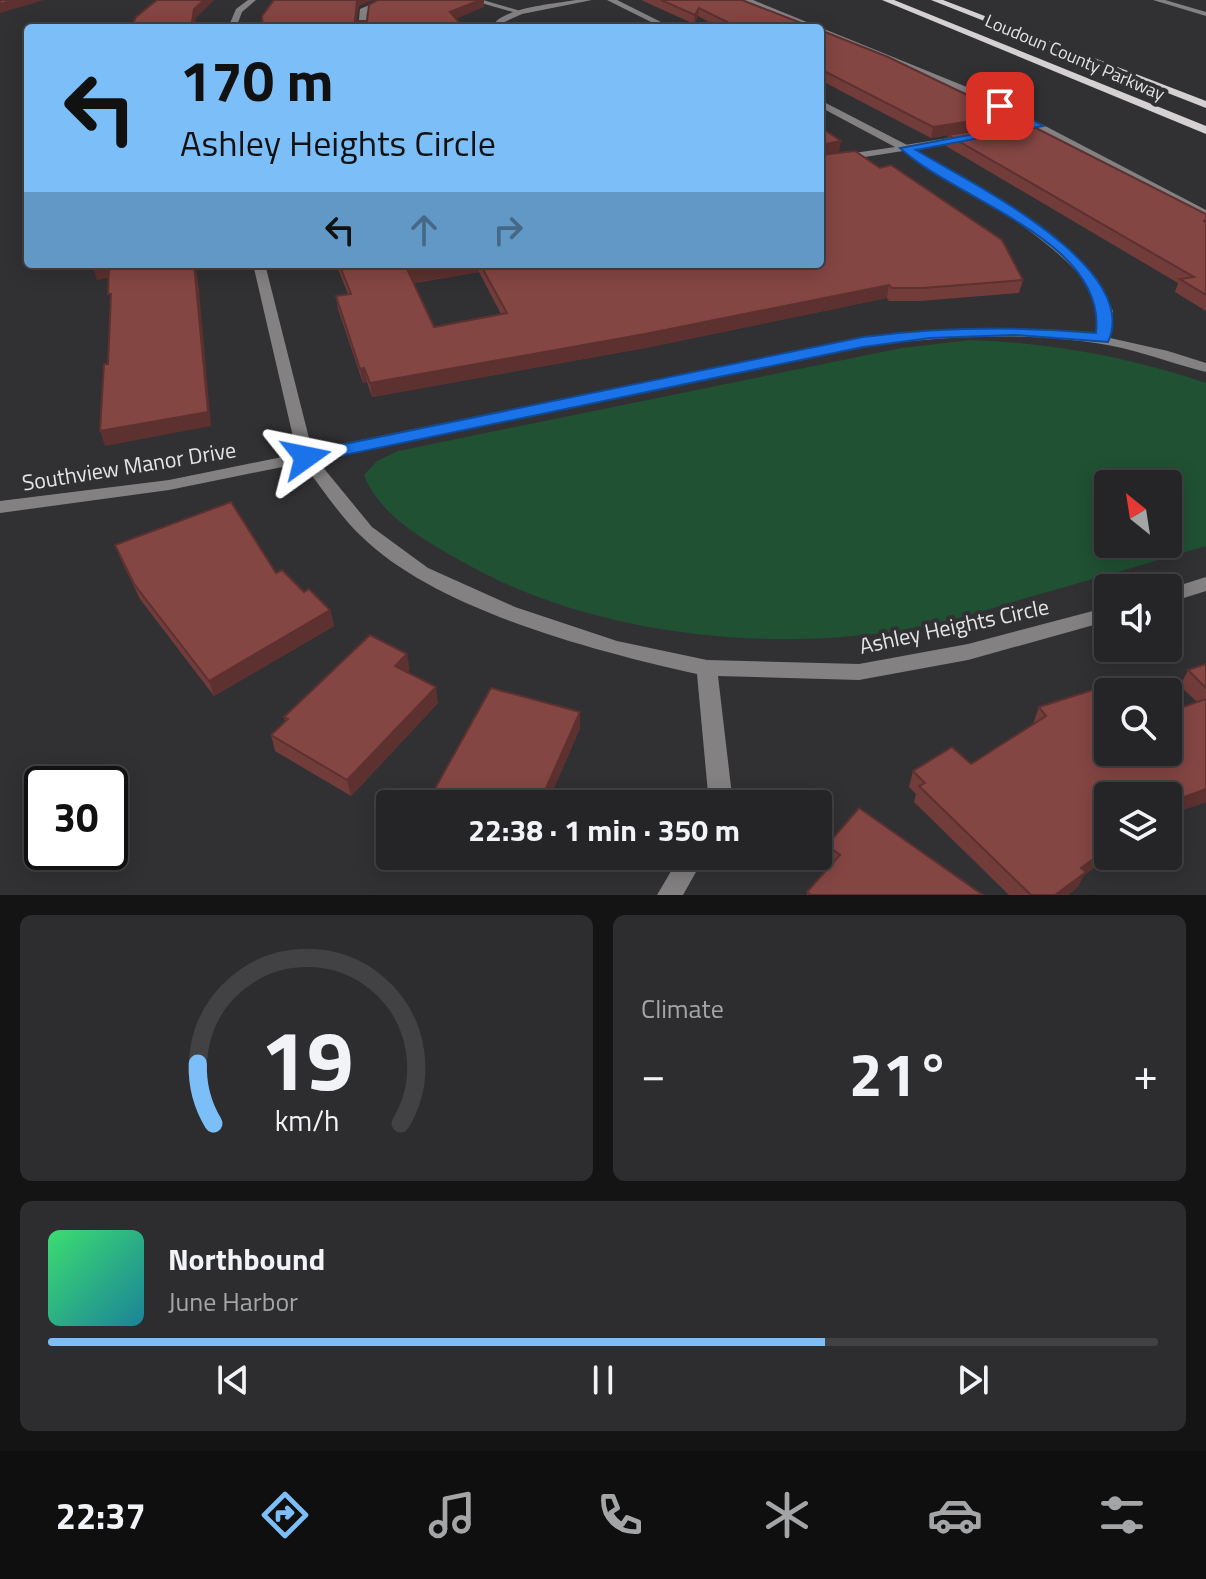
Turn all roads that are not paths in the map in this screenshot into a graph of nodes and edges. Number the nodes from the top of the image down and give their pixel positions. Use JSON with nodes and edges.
{"nodes":[{"id":1,"x":252,"y":0,"type":"edge"},
{"id":2,"x":387,"y":0,"type":"edge"},
{"id":3,"x":475,"y":0,"type":"edge"},
{"id":4,"x":588,"y":0,"type":"edge"},
{"id":5,"x":611,"y":0,"type":"edge"},
{"id":6,"x":747,"y":0,"type":"edge"},
{"id":7,"x":886,"y":0,"type":"edge"},
{"id":8,"x":935,"y":0,"type":"edge"},
{"id":9,"x":1157,"y":0,"type":"edge"},
{"id":10,"x":1206,"y":1,"type":"edge"},
{"id":11,"x":1181,"y":6,"type":"junction"},
{"id":12,"x":520,"y":12,"type":"junction"},
{"id":13,"x":1206,"y":14,"type":"edge"},
{"id":14,"x":234,"y":24,"type":"edge"},
{"id":15,"x":362,"y":24,"type":"edge"},
{"id":16,"x":497,"y":24,"type":"edge"},
{"id":17,"x":661,"y":24,"type":"edge"},
{"id":18,"x":806,"y":24,"type":"edge"},
{"id":19,"x":824,"y":31,"type":"edge"},
{"id":20,"x":824,"y":105,"type":"edge"},
{"id":21,"x":1206,"y":105,"type":"edge"},
{"id":22,"x":1037,"y":126,"type":"junction"},
{"id":23,"x":1023,"y":128,"type":"edge"},
{"id":24,"x":1206,"y":130,"type":"edge"},
{"id":25,"x":979,"y":136,"type":"edge"},
{"id":26,"x":905,"y":148,"type":"junction"},
{"id":27,"x":824,"y":160,"type":"edge"},
{"id":28,"x":1206,"y":215,"type":"edge"},
{"id":29,"x":260,"y":268,"type":"edge"},
{"id":30,"x":1103,"y":338,"type":"junction"},
{"id":31,"x":1206,"y":368,"type":"edge"},
{"id":32,"x":306,"y":457,"type":"junction"},
{"id":33,"x":0,"y":507,"type":"edge"},
{"id":34,"x":1206,"y":584,"type":"edge"},
{"id":35,"x":1182,"y":592,"type":"edge"},
{"id":36,"x":1094,"y":618,"type":"edge"},
{"id":37,"x":707,"y":668,"type":"junction"},
{"id":38,"x":720,"y":790,"type":"edge"},
{"id":39,"x":684,"y":870,"type":"edge"},
{"id":40,"x":669,"y":895,"type":"edge"}],
"edges":[{"from":1,"to":14,"type":"street"},
{"from":2,"to":15,"type":"street"},
{"from":3,"to":12,"type":"street"},
{"from":4,"to":12,"type":"street"},
{"from":5,"to":17,"type":"street"},
{"from":6,"to":18,"type":"street"},
{"from":7,"to":24,"type":"main road","name":"Loudoun County Parkway"},
{"from":8,"to":21,"type":"main road","name":"Loudoun County Parkway"},
{"from":9,"to":11,"type":"street"},
{"from":10,"to":11,"type":"street"},
{"from":11,"to":13,"type":"street"},
{"from":12,"to":16,"type":"street"},
{"from":19,"to":22,"type":"street"},
{"from":20,"to":26,"type":"street"},
{"from":22,"to":23,"type":"street"},
{"from":22,"to":28,"type":"street"},
{"from":25,"to":26,"type":"street"},
{"from":26,"to":27,"type":"street"},
{"from":26,"to":30,"type":"street"},
{"from":29,"to":32,"type":"street","name":"Ashley Heights Circle"},
{"from":30,"to":31,"type":"street","name":"Southview Manor Drive"},
{"from":30,"to":32,"type":"street","name":"Southview Manor Drive"},
{"from":32,"to":33,"type":"street","name":"Southview Manor Drive"},
{"from":32,"to":37,"type":"street","name":"Ashley Heights Circle"},
{"from":34,"to":35,"type":"street"},
{"from":36,"to":37,"type":"street","name":"Ashley Heights Circle"},
{"from":37,"to":38,"type":"street"},
{"from":39,"to":40,"type":"street"}]}
